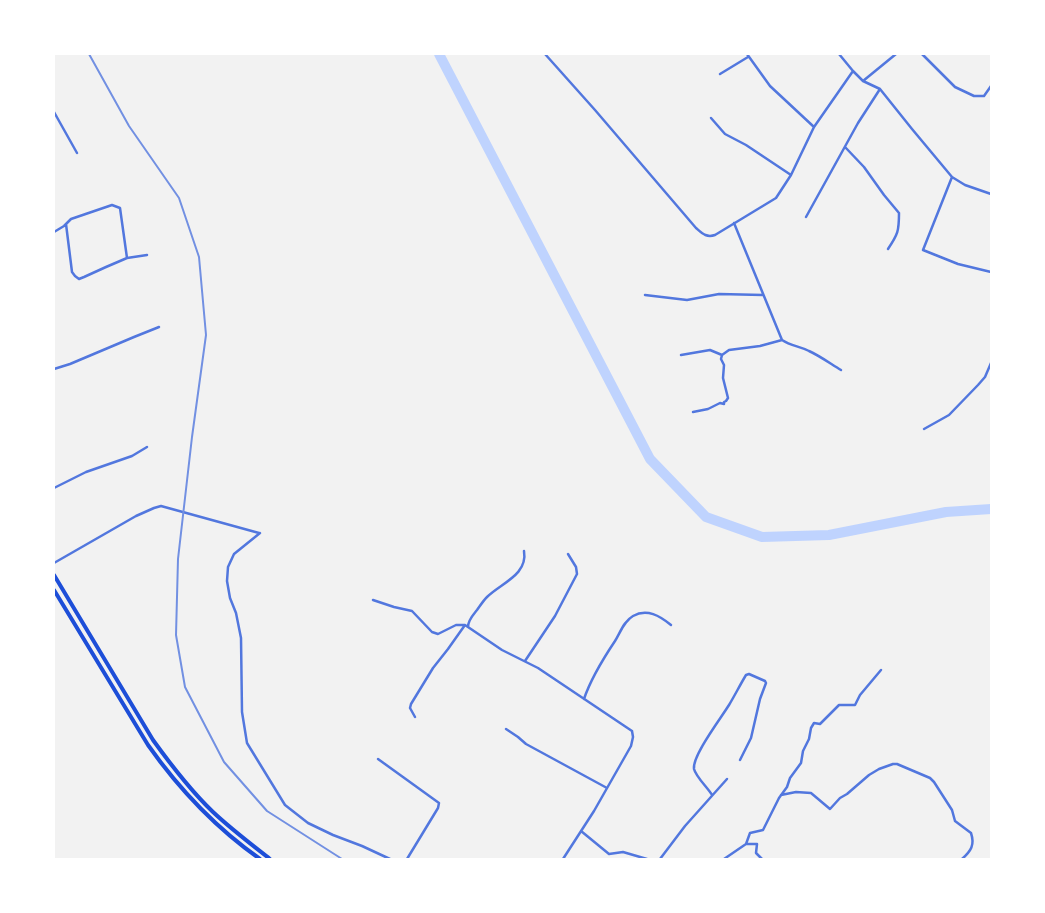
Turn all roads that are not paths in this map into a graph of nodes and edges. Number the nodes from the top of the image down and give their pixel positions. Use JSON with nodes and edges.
{"nodes":[{"id":1,"x":545,"y":54,"type":"edge"},
{"id":2,"x":839,"y":54,"type":"edge"},
{"id":3,"x":896,"y":54,"type":"edge"},
{"id":4,"x":922,"y":54,"type":"edge"},
{"id":5,"x":748,"y":55,"type":"edge"},
{"id":6,"x":852,"y":71,"type":"junction"},
{"id":7,"x":720,"y":74,"type":"dead end"},
{"id":8,"x":863,"y":81,"type":"junction"},
{"id":9,"x":991,"y":86,"type":"edge"},
{"id":10,"x":880,"y":89,"type":"junction"},
{"id":11,"x":54,"y":112,"type":"edge"},
{"id":12,"x":711,"y":118,"type":"dead end"},
{"id":13,"x":814,"y":127,"type":"junction"},
{"id":14,"x":845,"y":147,"type":"junction"},
{"id":15,"x":77,"y":153,"type":"dead end"},
{"id":16,"x":791,"y":175,"type":"junction"},
{"id":17,"x":952,"y":177,"type":"junction"},
{"id":18,"x":991,"y":194,"type":"edge"},
{"id":19,"x":806,"y":217,"type":"dead end"},
{"id":20,"x":734,"y":223,"type":"junction"},
{"id":21,"x":66,"y":224,"type":"junction"},
{"id":22,"x":54,"y":232,"type":"edge"},
{"id":23,"x":888,"y":249,"type":"dead end"},
{"id":24,"x":148,"y":255,"type":"dead end"},
{"id":25,"x":127,"y":258,"type":"junction"},
{"id":26,"x":991,"y":272,"type":"edge"},
{"id":27,"x":645,"y":295,"type":"dead end"},
{"id":28,"x":763,"y":295,"type":"junction"},
{"id":29,"x":159,"y":327,"type":"dead end"},
{"id":30,"x":782,"y":340,"type":"junction"},
{"id":31,"x":681,"y":355,"type":"dead end"},
{"id":32,"x":722,"y":355,"type":"junction"},
{"id":33,"x":991,"y":363,"type":"edge"},
{"id":34,"x":54,"y":369,"type":"edge"},
{"id":35,"x":841,"y":370,"type":"dead end"},
{"id":36,"x":693,"y":412,"type":"dead end"},
{"id":37,"x":924,"y":429,"type":"dead end"},
{"id":38,"x":147,"y":447,"type":"dead end"},
{"id":39,"x":54,"y":488,"type":"edge"},
{"id":40,"x":524,"y":551,"type":"dead end"},
{"id":41,"x":568,"y":554,"type":"dead end"},
{"id":42,"x":54,"y":563,"type":"edge"},
{"id":43,"x":54,"y":576,"type":"edge"},
{"id":44,"x":54,"y":590,"type":"edge"},
{"id":45,"x":372,"y":600,"type":"dead end"},
{"id":46,"x":671,"y":625,"type":"dead end"},
{"id":47,"x":466,"y":626,"type":"junction"},
{"id":48,"x":525,"y":661,"type":"junction"},
{"id":49,"x":881,"y":670,"type":"dead end"},
{"id":50,"x":584,"y":699,"type":"junction"},
{"id":51,"x":415,"y":717,"type":"dead end"},
{"id":52,"x":506,"y":729,"type":"dead end"},
{"id":53,"x":378,"y":758,"type":"dead end"},
{"id":54,"x":740,"y":760,"type":"dead end"},
{"id":55,"x":727,"y":779,"type":"dead end"},
{"id":56,"x":607,"y":788,"type":"junction"},
{"id":57,"x":712,"y":794,"type":"junction"},
{"id":58,"x":781,"y":796,"type":"junction"},
{"id":59,"x":581,"y":831,"type":"junction"},
{"id":60,"x":746,"y":844,"type":"junction"},
{"id":61,"x":260,"y":859,"type":"edge"},
{"id":62,"x":270,"y":859,"type":"edge"},
{"id":63,"x":390,"y":859,"type":"edge"},
{"id":64,"x":407,"y":859,"type":"edge"},
{"id":65,"x":563,"y":859,"type":"edge"},
{"id":66,"x":647,"y":859,"type":"edge"},
{"id":67,"x":660,"y":859,"type":"edge"},
{"id":68,"x":724,"y":859,"type":"edge"},
{"id":69,"x":762,"y":859,"type":"edge"},
{"id":70,"x":962,"y":859,"type":"edge"}],
"edges":[{"from":1,"to":20,"type":"street"},
{"from":2,"to":6,"type":"street"},
{"from":3,"to":8,"type":"street"},
{"from":4,"to":9,"type":"street"},
{"from":5,"to":7,"type":"street"},
{"from":5,"to":13,"type":"street"},
{"from":6,"to":8,"type":"street"},
{"from":6,"to":13,"type":"street"},
{"from":8,"to":10,"type":"street"},
{"from":10,"to":14,"type":"street"},
{"from":10,"to":17,"type":"street"},
{"from":11,"to":15,"type":"street"},
{"from":12,"to":16,"type":"street"},
{"from":13,"to":16,"type":"street"},
{"from":14,"to":19,"type":"street"},
{"from":14,"to":23,"type":"street"},
{"from":16,"to":20,"type":"street"},
{"from":17,"to":18,"type":"street"},
{"from":17,"to":26,"type":"street"},
{"from":20,"to":28,"type":"street"},
{"from":21,"to":22,"type":"street"},
{"from":21,"to":25,"type":"street"},
{"from":21,"to":25,"type":"street"},
{"from":24,"to":25,"type":"street"},
{"from":27,"to":28,"type":"street"},
{"from":28,"to":30,"type":"street"},
{"from":29,"to":34,"type":"street"},
{"from":30,"to":32,"type":"street"},
{"from":30,"to":35,"type":"street"},
{"from":31,"to":32,"type":"street"},
{"from":32,"to":36,"type":"street"},
{"from":33,"to":37,"type":"street"},
{"from":38,"to":39,"type":"street"},
{"from":40,"to":47,"type":"street"},
{"from":41,"to":48,"type":"street"},
{"from":42,"to":63,"type":"street"},
{"from":43,"to":62,"type":"highway"},
{"from":44,"to":61,"type":"highway"},
{"from":45,"to":47,"type":"street"},
{"from":46,"to":50,"type":"street"},
{"from":47,"to":48,"type":"street"},
{"from":47,"to":51,"type":"street"},
{"from":48,"to":50,"type":"street"},
{"from":49,"to":58,"type":"street"},
{"from":50,"to":56,"type":"street"},
{"from":52,"to":56,"type":"street"},
{"from":53,"to":64,"type":"street"},
{"from":54,"to":57,"type":"street"},
{"from":55,"to":57,"type":"street"},
{"from":56,"to":59,"type":"street"},
{"from":57,"to":67,"type":"street"},
{"from":58,"to":60,"type":"street"},
{"from":58,"to":70,"type":"street"},
{"from":59,"to":65,"type":"street"},
{"from":59,"to":66,"type":"street"},
{"from":60,"to":68,"type":"street"},
{"from":60,"to":69,"type":"street"}]}
